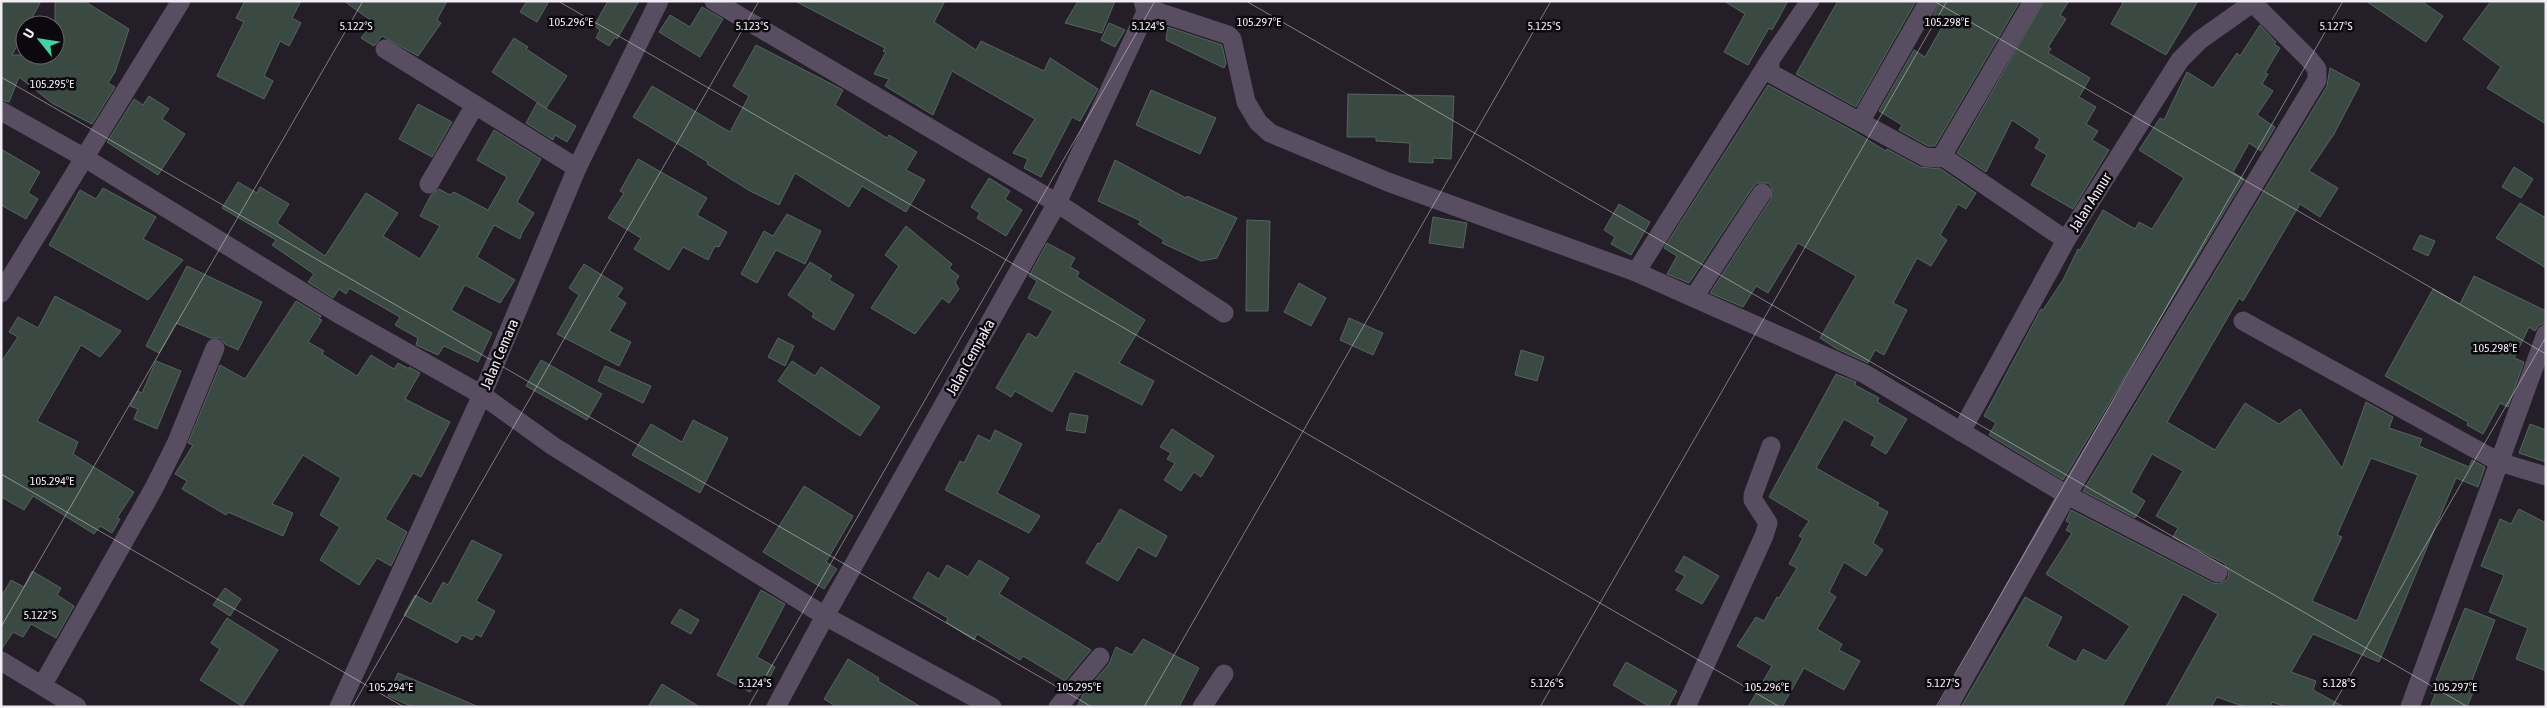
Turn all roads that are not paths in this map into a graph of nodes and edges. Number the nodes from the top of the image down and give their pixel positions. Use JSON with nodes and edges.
{"nodes":[{"id":1,"x":181,"y":1,"type":"edge"},
{"id":2,"x":658,"y":1,"type":"edge"},
{"id":3,"x":714,"y":1,"type":"edge"},
{"id":4,"x":1929,"y":1,"type":"edge"},
{"id":5,"x":2033,"y":1,"type":"edge"},
{"id":6,"x":1808,"y":2,"type":"edge"},
{"id":7,"x":2253,"y":2,"type":"edge"},
{"id":8,"x":1145,"y":5,"type":"edge"},
{"id":9,"x":385,"y":49,"type":"dead end"},
{"id":10,"x":1770,"y":60,"type":"junction"},
{"id":11,"x":475,"y":105,"type":"junction"},
{"id":12,"x":1,"y":111,"type":"edge"},
{"id":13,"x":1860,"y":122,"type":"junction"},
{"id":14,"x":1942,"y":156,"type":"junction"},
{"id":15,"x":85,"y":158,"type":"junction"},
{"id":16,"x":577,"y":168,"type":"junction"},
{"id":17,"x":429,"y":184,"type":"dead end"},
{"id":18,"x":1762,"y":193,"type":"dead end"},
{"id":19,"x":1056,"y":203,"type":"junction"},
{"id":20,"x":2066,"y":240,"type":"junction"},
{"id":21,"x":1636,"y":272,"type":"junction"},
{"id":22,"x":1,"y":293,"type":"edge"},
{"id":23,"x":1694,"y":297,"type":"junction"},
{"id":24,"x":1224,"y":313,"type":"dead end"},
{"id":25,"x":2243,"y":321,"type":"dead end"},
{"id":26,"x":2546,"y":334,"type":"edge"},
{"id":27,"x":215,"y":348,"type":"dead end"},
{"id":28,"x":482,"y":395,"type":"junction"},
{"id":29,"x":1961,"y":432,"type":"junction"},
{"id":30,"x":1771,"y":446,"type":"dead end"},
{"id":31,"x":2499,"y":462,"type":"junction"},
{"id":32,"x":2546,"y":476,"type":"edge"},
{"id":33,"x":2067,"y":494,"type":"junction"},
{"id":34,"x":2218,"y":573,"type":"dead end"},
{"id":35,"x":825,"y":616,"type":"junction"},
{"id":36,"x":1100,"y":656,"type":"dead end"},
{"id":37,"x":1,"y":661,"type":"edge"},
{"id":38,"x":1224,"y":674,"type":"dead end"},
{"id":39,"x":42,"y":686,"type":"junction"},
{"id":40,"x":77,"y":707,"type":"edge"},
{"id":41,"x":339,"y":707,"type":"edge"},
{"id":42,"x":776,"y":707,"type":"edge"},
{"id":43,"x":992,"y":707,"type":"edge"},
{"id":44,"x":1058,"y":707,"type":"edge"},
{"id":45,"x":1202,"y":707,"type":"edge"},
{"id":46,"x":1686,"y":707,"type":"edge"},
{"id":47,"x":1948,"y":707,"type":"edge"},
{"id":48,"x":2410,"y":707,"type":"edge"}],
"edges":[{"from":1,"to":15,"type":"street"},
{"from":2,"to":16,"type":"street","name":"Jalan Cemara"},
{"from":3,"to":19,"type":"street"},
{"from":4,"to":13,"type":"street"},
{"from":5,"to":14,"type":"street"},
{"from":6,"to":10,"type":"street"},
{"from":7,"to":20,"type":"street","name":"Jalan Annur"},
{"from":7,"to":33,"type":"street"},
{"from":8,"to":19,"type":"street","name":"Jalan Cempaka"},
{"from":8,"to":21,"type":"street"},
{"from":9,"to":11,"type":"street"},
{"from":10,"to":13,"type":"street"},
{"from":10,"to":21,"type":"street"},
{"from":11,"to":16,"type":"street"},
{"from":11,"to":17,"type":"street"},
{"from":12,"to":15,"type":"street"},
{"from":13,"to":14,"type":"street"},
{"from":14,"to":20,"type":"street"},
{"from":15,"to":22,"type":"street"},
{"from":15,"to":28,"type":"street"},
{"from":16,"to":28,"type":"street","name":"Jalan Cemara"},
{"from":18,"to":23,"type":"street"},
{"from":19,"to":24,"type":"street"},
{"from":19,"to":35,"type":"street","name":"Jalan Cempaka"},
{"from":20,"to":29,"type":"street","name":"Jalan Annur"},
{"from":21,"to":23,"type":"street"},
{"from":23,"to":29,"type":"street"},
{"from":25,"to":31,"type":"street"},
{"from":26,"to":31,"type":"street"},
{"from":27,"to":39,"type":"street"},
{"from":28,"to":35,"type":"street"},
{"from":28,"to":41,"type":"street","name":"Jalan Cemara"},
{"from":29,"to":33,"type":"street"},
{"from":30,"to":46,"type":"street"},
{"from":31,"to":32,"type":"street"},
{"from":31,"to":48,"type":"street"},
{"from":33,"to":34,"type":"street"},
{"from":33,"to":47,"type":"street"},
{"from":35,"to":42,"type":"street","name":"Jalan Cempaka"},
{"from":35,"to":43,"type":"street"},
{"from":36,"to":44,"type":"street"},
{"from":37,"to":39,"type":"street"},
{"from":38,"to":45,"type":"street"},
{"from":39,"to":40,"type":"street"}]}
